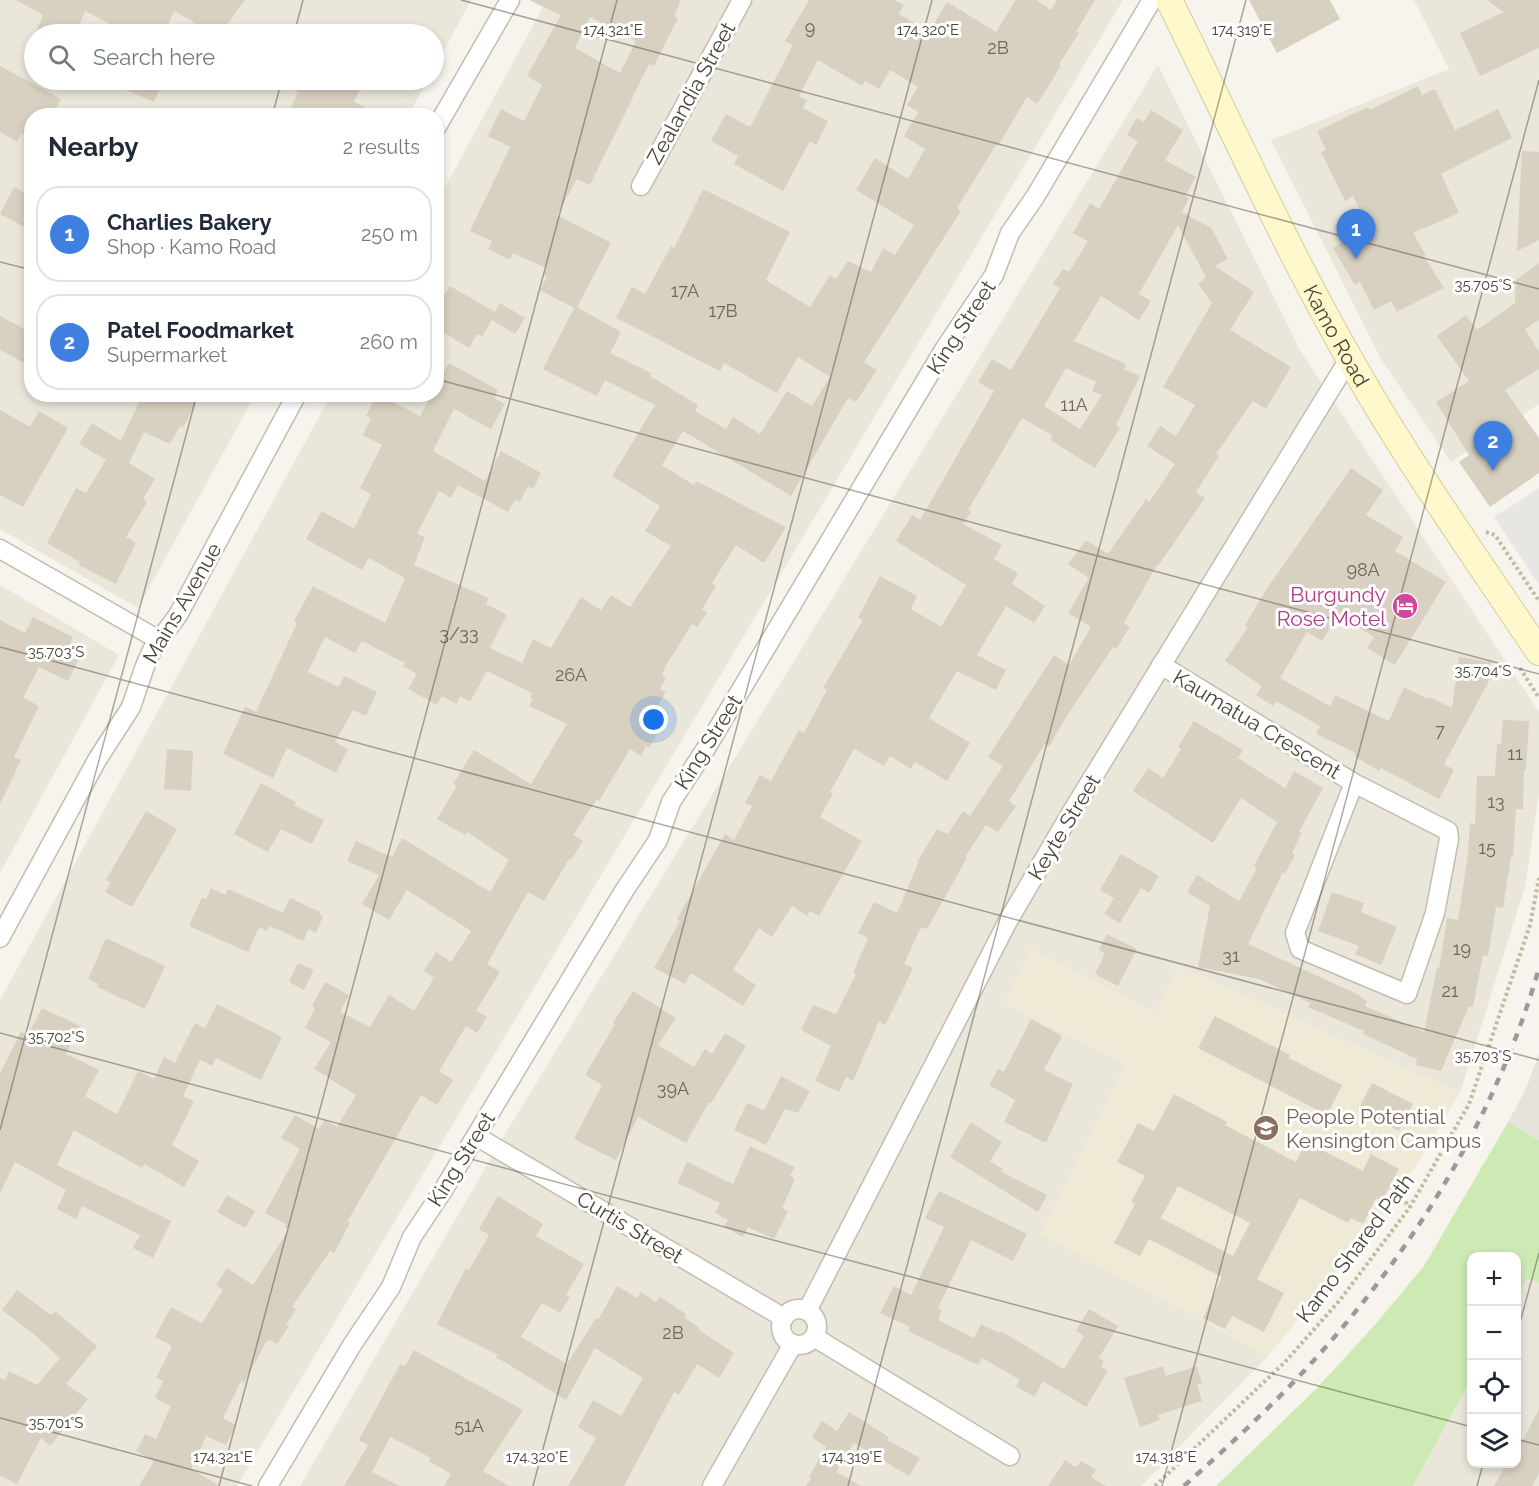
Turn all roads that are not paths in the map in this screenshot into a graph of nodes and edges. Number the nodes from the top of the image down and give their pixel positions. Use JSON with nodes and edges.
{"nodes":[{"id":1,"x":510,"y":0,"type":"edge"},
{"id":2,"x":742,"y":0,"type":"edge"},
{"id":3,"x":1152,"y":0,"type":"edge"},
{"id":4,"x":1169,"y":0,"type":"edge"},
{"id":5,"x":444,"y":114,"type":"edge"},
{"id":6,"x":641,"y":186,"type":"dead end"},
{"id":7,"x":1349,"y":359,"type":"junction"},
{"id":8,"x":293,"y":402,"type":"edge"},
{"id":9,"x":0,"y":549,"type":"edge"},
{"id":10,"x":159,"y":640,"type":"junction"},
{"id":11,"x":1527,"y":657,"type":"edge"},
{"id":12,"x":1161,"y":665,"type":"junction"},
{"id":13,"x":1354,"y":783,"type":"junction"},
{"id":14,"x":0,"y":938,"type":"edge"},
{"id":15,"x":476,"y":1136,"type":"junction"},
{"id":16,"x":807,"y":1311,"type":"junction"},
{"id":17,"x":784,"y":1318,"type":"junction"},
{"id":18,"x":814,"y":1337,"type":"junction"},
{"id":19,"x":793,"y":1344,"type":"junction"},
{"id":20,"x":1010,"y":1456,"type":"dead end"},
{"id":21,"x":268,"y":1486,"type":"edge"},
{"id":22,"x":712,"y":1486,"type":"edge"}],
"edges":[{"from":1,"to":5,"type":"street"},
{"from":2,"to":6,"type":"street","name":"Zealandia Street"},
{"from":3,"to":15,"type":"street","name":"King Street"},
{"from":4,"to":7,"type":"main road","name":"Kamo Road"},
{"from":7,"to":11,"type":"main road","name":"Kamo Road"},
{"from":7,"to":12,"type":"street","name":"Keyte Street"},
{"from":8,"to":10,"type":"street","name":"Mains Avenue"},
{"from":9,"to":10,"type":"street"},
{"from":10,"to":14,"type":"street","name":"Mains Avenue"},
{"from":12,"to":13,"type":"street","name":"Kaumatua Crescent"},
{"from":12,"to":16,"type":"street","name":"Keyte Street"},
{"from":13,"to":13,"type":"street","name":"Kaumatua Crescent"},
{"from":15,"to":17,"type":"street","name":"Curtis Street"},
{"from":15,"to":21,"type":"street","name":"King Street"},
{"from":16,"to":17,"type":"street"},
{"from":16,"to":18,"type":"street"},
{"from":17,"to":19,"type":"street"},
{"from":18,"to":19,"type":"street"},
{"from":18,"to":20,"type":"street"},
{"from":19,"to":22,"type":"street"}]}
